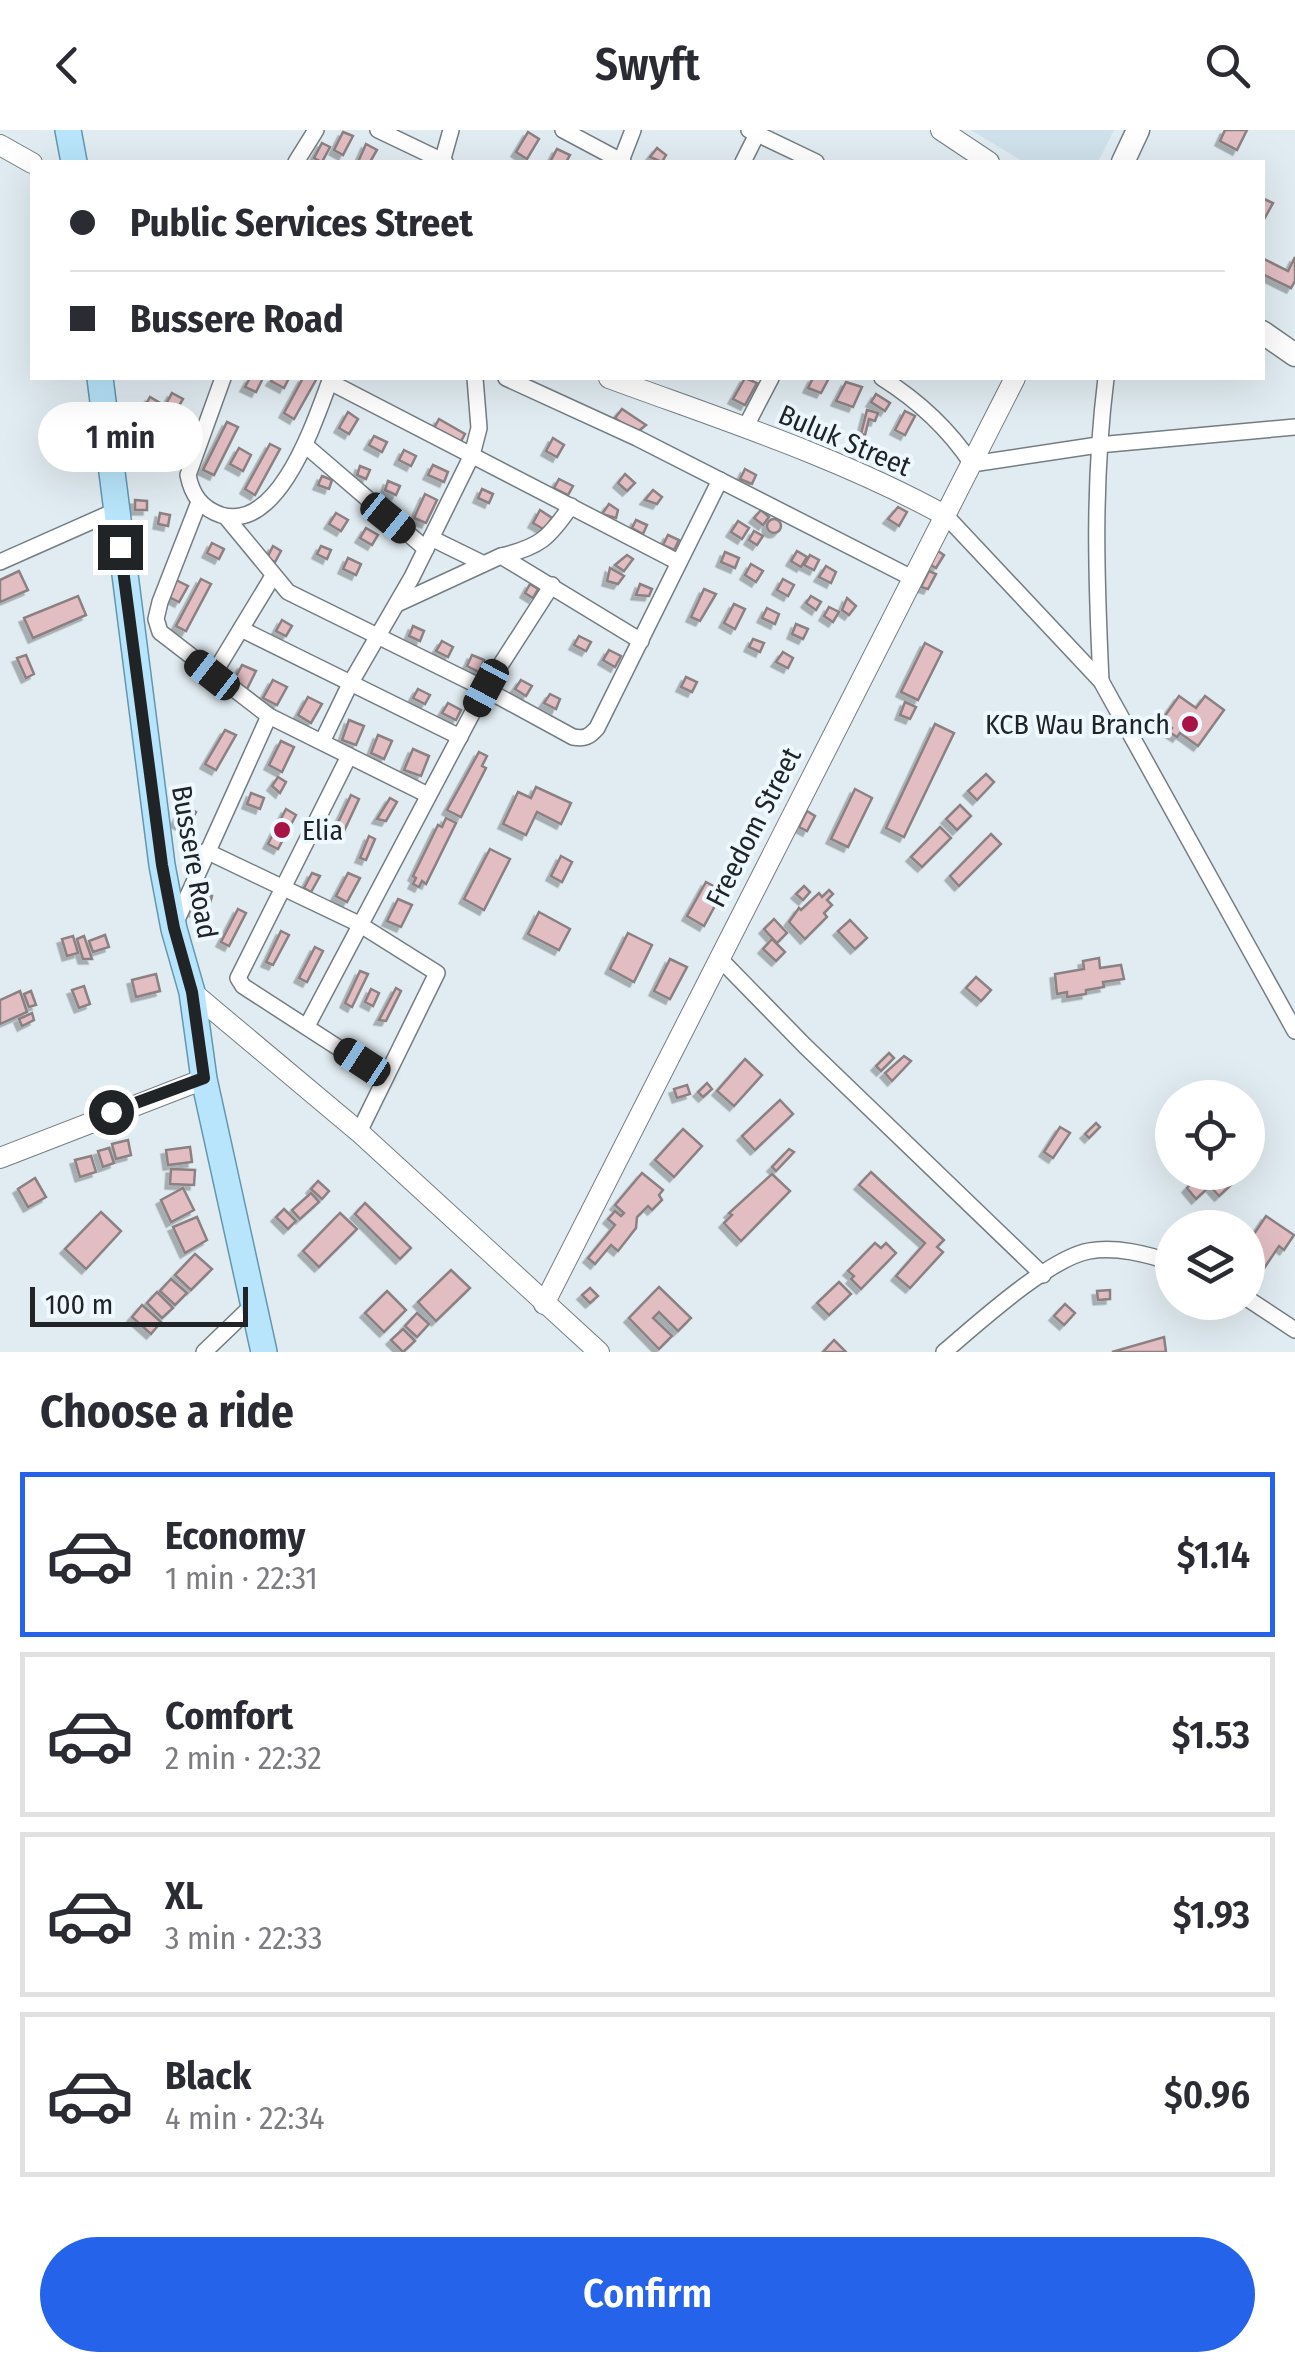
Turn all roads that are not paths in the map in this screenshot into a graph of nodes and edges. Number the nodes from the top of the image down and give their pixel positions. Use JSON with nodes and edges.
{"nodes":[{"id":1,"x":68,"y":130,"type":"edge"},
{"id":2,"x":316,"y":130,"type":"edge"},
{"id":3,"x":378,"y":130,"type":"edge"},
{"id":4,"x":451,"y":130,"type":"edge"},
{"id":5,"x":563,"y":130,"type":"edge"},
{"id":6,"x":633,"y":130,"type":"edge"},
{"id":7,"x":941,"y":130,"type":"edge"},
{"id":8,"x":1138,"y":130,"type":"edge"},
{"id":9,"x":753,"y":132,"type":"edge"},
{"id":10,"x":0,"y":144,"type":"edge"},
{"id":11,"x":74,"y":160,"type":"edge"},
{"id":12,"x":297,"y":160,"type":"edge"},
{"id":13,"x":439,"y":160,"type":"edge"},
{"id":14,"x":444,"y":160,"type":"edge"},
{"id":15,"x":618,"y":160,"type":"edge"},
{"id":16,"x":623,"y":160,"type":"edge"},
{"id":17,"x":744,"y":160,"type":"edge"},
{"id":18,"x":812,"y":160,"type":"edge"},
{"id":19,"x":986,"y":160,"type":"edge"},
{"id":20,"x":1123,"y":160,"type":"edge"},
{"id":21,"x":30,"y":162,"type":"edge"},
{"id":22,"x":1265,"y":334,"type":"edge"},
{"id":23,"x":1295,"y":355,"type":"edge"},
{"id":24,"x":100,"y":380,"type":"edge"},
{"id":25,"x":222,"y":380,"type":"edge"},
{"id":26,"x":330,"y":380,"type":"edge"},
{"id":27,"x":474,"y":380,"type":"edge"},
{"id":28,"x":510,"y":380,"type":"edge"},
{"id":29,"x":615,"y":380,"type":"edge"},
{"id":30,"x":770,"y":380,"type":"edge"},
{"id":31,"x":885,"y":380,"type":"edge"},
{"id":32,"x":1014,"y":380,"type":"edge"},
{"id":33,"x":1106,"y":380,"type":"edge"},
{"id":34,"x":1295,"y":427,"type":"edge"},
{"id":35,"x":745,"y":428,"type":"junction"},
{"id":36,"x":305,"y":445,"type":"junction"},
{"id":37,"x":1098,"y":445,"type":"junction"},
{"id":38,"x":472,"y":455,"type":"junction"},
{"id":39,"x":972,"y":464,"type":"junction"},
{"id":40,"x":720,"y":480,"type":"junction"},
{"id":41,"x":199,"y":502,"type":"junction"},
{"id":42,"x":571,"y":506,"type":"junction"},
{"id":43,"x":115,"y":511,"type":"junction"},
{"id":44,"x":946,"y":516,"type":"junction"},
{"id":45,"x":226,"y":517,"type":"junction"},
{"id":46,"x":429,"y":544,"type":"junction"},
{"id":47,"x":501,"y":556,"type":"junction"},
{"id":48,"x":0,"y":562,"type":"edge"},
{"id":49,"x":678,"y":562,"type":"junction"},
{"id":50,"x":482,"y":563,"type":"junction"},
{"id":51,"x":273,"y":576,"type":"junction"},
{"id":52,"x":914,"y":578,"type":"junction"},
{"id":53,"x":552,"y":585,"type":"junction"},
{"id":54,"x":398,"y":604,"type":"junction"},
{"id":55,"x":241,"y":629,"type":"junction"},
{"id":56,"x":378,"y":635,"type":"junction"},
{"id":57,"x":641,"y":642,"type":"junction"},
{"id":58,"x":212,"y":675,"type":"junction"},
{"id":59,"x":1101,"y":681,"type":"junction"},
{"id":60,"x":350,"y":684,"type":"junction"},
{"id":61,"x":486,"y":688,"type":"junction"},
{"id":62,"x":269,"y":716,"type":"junction"},
{"id":63,"x":460,"y":737,"type":"junction"},
{"id":64,"x":322,"y":742,"type":"junction"},
{"id":65,"x":349,"y":756,"type":"junction"},
{"id":66,"x":428,"y":795,"type":"junction"},
{"id":67,"x":206,"y":852,"type":"junction"},
{"id":68,"x":283,"y":886,"type":"junction"},
{"id":69,"x":359,"y":924,"type":"junction"},
{"id":70,"x":174,"y":928,"type":"junction"},
{"id":71,"x":720,"y":958,"type":"junction"},
{"id":72,"x":192,"y":992,"type":"junction"},
{"id":73,"x":307,"y":1026,"type":"junction"},
{"id":74,"x":1295,"y":1031,"type":"edge"},
{"id":75,"x":204,"y":1078,"type":"junction"},
{"id":76,"x":385,"y":1078,"type":"junction"},
{"id":77,"x":359,"y":1132,"type":"junction"},
{"id":78,"x":0,"y":1158,"type":"edge"},
{"id":79,"x":1155,"y":1259,"type":"edge"},
{"id":80,"x":1043,"y":1275,"type":"junction"},
{"id":81,"x":254,"y":1304,"type":"junction"},
{"id":82,"x":544,"y":1304,"type":"junction"},
{"id":83,"x":1265,"y":1310,"type":"edge"},
{"id":84,"x":1295,"y":1330,"type":"edge"},
{"id":85,"x":596,"y":1351,"type":"edge"},
{"id":86,"x":204,"y":1352,"type":"edge"},
{"id":87,"x":264,"y":1352,"type":"edge"},
{"id":88,"x":944,"y":1352,"type":"edge"}],
"edges":[{"from":1,"to":11,"type":"main road"},
{"from":2,"to":12,"type":"street"},
{"from":3,"to":13,"type":"street"},
{"from":4,"to":14,"type":"street"},
{"from":5,"to":15,"type":"street"},
{"from":6,"to":16,"type":"street"},
{"from":7,"to":19,"type":"street"},
{"from":8,"to":20,"type":"main road"},
{"from":9,"to":17,"type":"street"},
{"from":9,"to":18,"type":"street"},
{"from":10,"to":21,"type":"street"},
{"from":22,"to":23,"type":"main road"},
{"from":24,"to":43,"type":"main road","name":"Bussere Road"},
{"from":25,"to":41,"type":"street"},
{"from":26,"to":36,"type":"street"},
{"from":26,"to":38,"type":"street"},
{"from":27,"to":38,"type":"street"},
{"from":28,"to":40,"type":"street"},
{"from":29,"to":35,"type":"street","name":"Buluk Street"},
{"from":30,"to":35,"type":"street"},
{"from":31,"to":39,"type":"street"},
{"from":32,"to":39,"type":"street","name":"Freedom Street"},
{"from":33,"to":37,"type":"street"},
{"from":34,"to":37,"type":"street"},
{"from":35,"to":44,"type":"street","name":"Buluk Street"},
{"from":36,"to":45,"type":"street"},
{"from":36,"to":46,"type":"street"},
{"from":37,"to":39,"type":"street"},
{"from":37,"to":59,"type":"street"},
{"from":38,"to":42,"type":"street"},
{"from":38,"to":46,"type":"street"},
{"from":39,"to":44,"type":"street","name":"Freedom Street"},
{"from":40,"to":49,"type":"street"},
{"from":40,"to":52,"type":"street"},
{"from":41,"to":45,"type":"street"},
{"from":41,"to":58,"type":"street"},
{"from":42,"to":47,"type":"street"},
{"from":42,"to":49,"type":"street"},
{"from":43,"to":48,"type":"street"},
{"from":43,"to":70,"type":"main road","name":"Bussere Road"},
{"from":44,"to":52,"type":"street","name":"Freedom Street"},
{"from":44,"to":59,"type":"street"},
{"from":45,"to":51,"type":"street"},
{"from":46,"to":50,"type":"street"},
{"from":46,"to":54,"type":"street"},
{"from":47,"to":50,"type":"street"},
{"from":47,"to":53,"type":"street"},
{"from":49,"to":57,"type":"street"},
{"from":50,"to":54,"type":"street"},
{"from":51,"to":55,"type":"street"},
{"from":51,"to":56,"type":"street"},
{"from":52,"to":71,"type":"street","name":"Freedom Street"},
{"from":53,"to":57,"type":"street"},
{"from":53,"to":61,"type":"street"},
{"from":54,"to":56,"type":"street"},
{"from":55,"to":58,"type":"street"},
{"from":55,"to":60,"type":"street"},
{"from":56,"to":60,"type":"street"},
{"from":56,"to":61,"type":"street"},
{"from":57,"to":61,"type":"street"},
{"from":58,"to":62,"type":"street"},
{"from":59,"to":74,"type":"street"},
{"from":60,"to":63,"type":"street"},
{"from":60,"to":64,"type":"street"},
{"from":61,"to":63,"type":"street"},
{"from":62,"to":64,"type":"street"},
{"from":62,"to":67,"type":"street"},
{"from":63,"to":66,"type":"street"},
{"from":64,"to":65,"type":"street"},
{"from":65,"to":66,"type":"street"},
{"from":65,"to":68,"type":"street"},
{"from":66,"to":69,"type":"street"},
{"from":67,"to":68,"type":"street"},
{"from":67,"to":70,"type":"street"},
{"from":68,"to":69,"type":"street"},
{"from":68,"to":73,"type":"street"},
{"from":69,"to":73,"type":"street"},
{"from":69,"to":76,"type":"street"},
{"from":70,"to":72,"type":"main road","name":"Bussere Road"},
{"from":71,"to":80,"type":"street"},
{"from":71,"to":82,"type":"street","name":"Freedom Street"},
{"from":72,"to":75,"type":"main road","name":"Bussere Road"},
{"from":72,"to":77,"type":"street"},
{"from":73,"to":76,"type":"street"},
{"from":75,"to":78,"type":"street"},
{"from":75,"to":81,"type":"main road","name":"Bussere Road"},
{"from":76,"to":77,"type":"street"},
{"from":77,"to":82,"type":"street"},
{"from":79,"to":80,"type":"street"},
{"from":80,"to":88,"type":"street"},
{"from":81,"to":86,"type":"street"},
{"from":81,"to":87,"type":"main road","name":"Bussere Road"},
{"from":82,"to":85,"type":"street"},
{"from":83,"to":84,"type":"street"}]}
